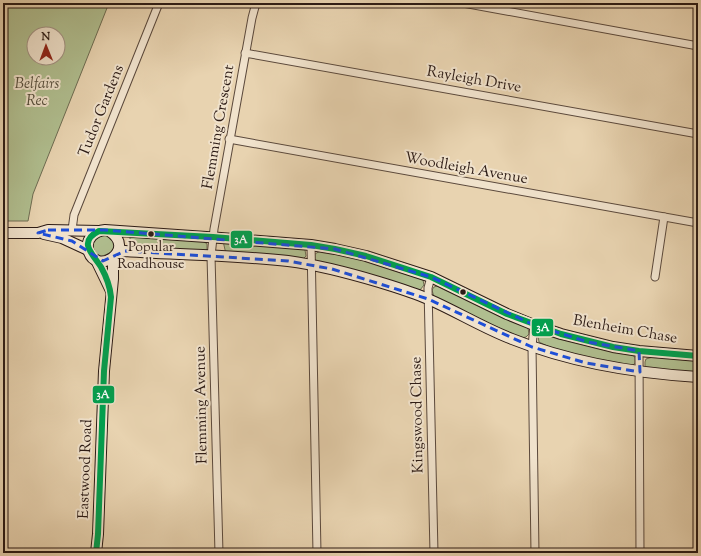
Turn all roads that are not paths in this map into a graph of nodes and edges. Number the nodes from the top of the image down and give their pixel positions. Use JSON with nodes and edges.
{"nodes":[{"id":1,"x":159,"y":3,"type":"edge"},
{"id":2,"x":256,"y":3,"type":"edge"},
{"id":3,"x":463,"y":3,"type":"edge"},
{"id":4,"x":698,"y":46,"type":"edge"},
{"id":5,"x":245,"y":53,"type":"junction"},
{"id":6,"x":698,"y":134,"type":"edge"},
{"id":7,"x":229,"y":139,"type":"junction"},
{"id":8,"x":664,"y":217,"type":"junction"},
{"id":9,"x":698,"y":223,"type":"edge"},
{"id":10,"x":72,"y":230,"type":"junction"},
{"id":11,"x":104,"y":231,"type":"junction"},
{"id":12,"x":3,"y":233,"type":"edge"},
{"id":13,"x":38,"y":233,"type":"junction"},
{"id":14,"x":213,"y":237,"type":"junction"},
{"id":15,"x":311,"y":245,"type":"junction"},
{"id":16,"x":88,"y":250,"type":"junction"},
{"id":17,"x":115,"y":255,"type":"junction"},
{"id":18,"x":212,"y":256,"type":"junction"},
{"id":19,"x":96,"y":260,"type":"junction"},
{"id":20,"x":311,"y":265,"type":"junction"},
{"id":21,"x":431,"y":277,"type":"junction"},
{"id":22,"x":655,"y":277,"type":"dead end"},
{"id":23,"x":111,"y":291,"type":"junction"},
{"id":24,"x":428,"y":299,"type":"junction"},
{"id":25,"x":534,"y":325,"type":"junction"},
{"id":26,"x":532,"y":347,"type":"junction"},
{"id":27,"x":639,"y":351,"type":"junction"},
{"id":28,"x":698,"y":356,"type":"edge"},
{"id":29,"x":640,"y":372,"type":"junction"},
{"id":30,"x":698,"y":377,"type":"edge"},
{"id":31,"x":96,"y":553,"type":"edge"},
{"id":32,"x":219,"y":553,"type":"edge"},
{"id":33,"x":317,"y":553,"type":"edge"},
{"id":34,"x":434,"y":553,"type":"edge"},
{"id":35,"x":535,"y":553,"type":"edge"},
{"id":36,"x":640,"y":553,"type":"edge"}],
"edges":[{"from":1,"to":10,"type":"street","name":"Tudor Gardens"},
{"from":2,"to":5,"type":"street","name":"Flemming Crescent"},
{"from":3,"to":4,"type":"street"},
{"from":5,"to":6,"type":"street","name":"Rayleigh Drive"},
{"from":5,"to":7,"type":"street","name":"Flemming Crescent"},
{"from":7,"to":8,"type":"street","name":"Woodleigh Avenue"},
{"from":7,"to":14,"type":"street","name":"Flemming Crescent"},
{"from":8,"to":9,"type":"street","name":"Woodleigh Avenue"},
{"from":8,"to":22,"type":"street"},
{"from":10,"to":11,"type":"street"},
{"from":10,"to":13,"type":"street"},
{"from":11,"to":14,"type":"street","name":"Blenheim Chase"},
{"from":11,"to":16,"type":"street"},
{"from":11,"to":17,"type":"street"},
{"from":12,"to":13,"type":"street"},
{"from":13,"to":16,"type":"street"},
{"from":14,"to":15,"type":"street","name":"Blenheim Chase"},
{"from":14,"to":18,"type":"street","name":"Flemming Crescent"},
{"from":15,"to":20,"type":"street"},
{"from":15,"to":21,"type":"street","name":"Blenheim Chase"},
{"from":16,"to":19,"type":"street"},
{"from":17,"to":18,"type":"street"},
{"from":17,"to":19,"type":"street"},
{"from":17,"to":23,"type":"street","name":"Eastwood Road"},
{"from":18,"to":20,"type":"street"},
{"from":18,"to":32,"type":"street","name":"Flemming Avenue"},
{"from":19,"to":23,"type":"street","name":"Eastwood Road"},
{"from":20,"to":24,"type":"street"},
{"from":20,"to":33,"type":"street"},
{"from":21,"to":24,"type":"street","name":"Kingswood Chase"},
{"from":21,"to":25,"type":"street","name":"Blenheim Chase"},
{"from":23,"to":31,"type":"street","name":"Eastwood Road"},
{"from":24,"to":26,"type":"street"},
{"from":24,"to":34,"type":"street","name":"Kingswood Chase"},
{"from":25,"to":26,"type":"street"},
{"from":25,"to":27,"type":"street","name":"Blenheim Chase"},
{"from":26,"to":29,"type":"street"},
{"from":26,"to":35,"type":"street"},
{"from":27,"to":28,"type":"street","name":"Blenheim Chase"},
{"from":27,"to":29,"type":"street"},
{"from":29,"to":30,"type":"street"},
{"from":29,"to":36,"type":"street"}]}
